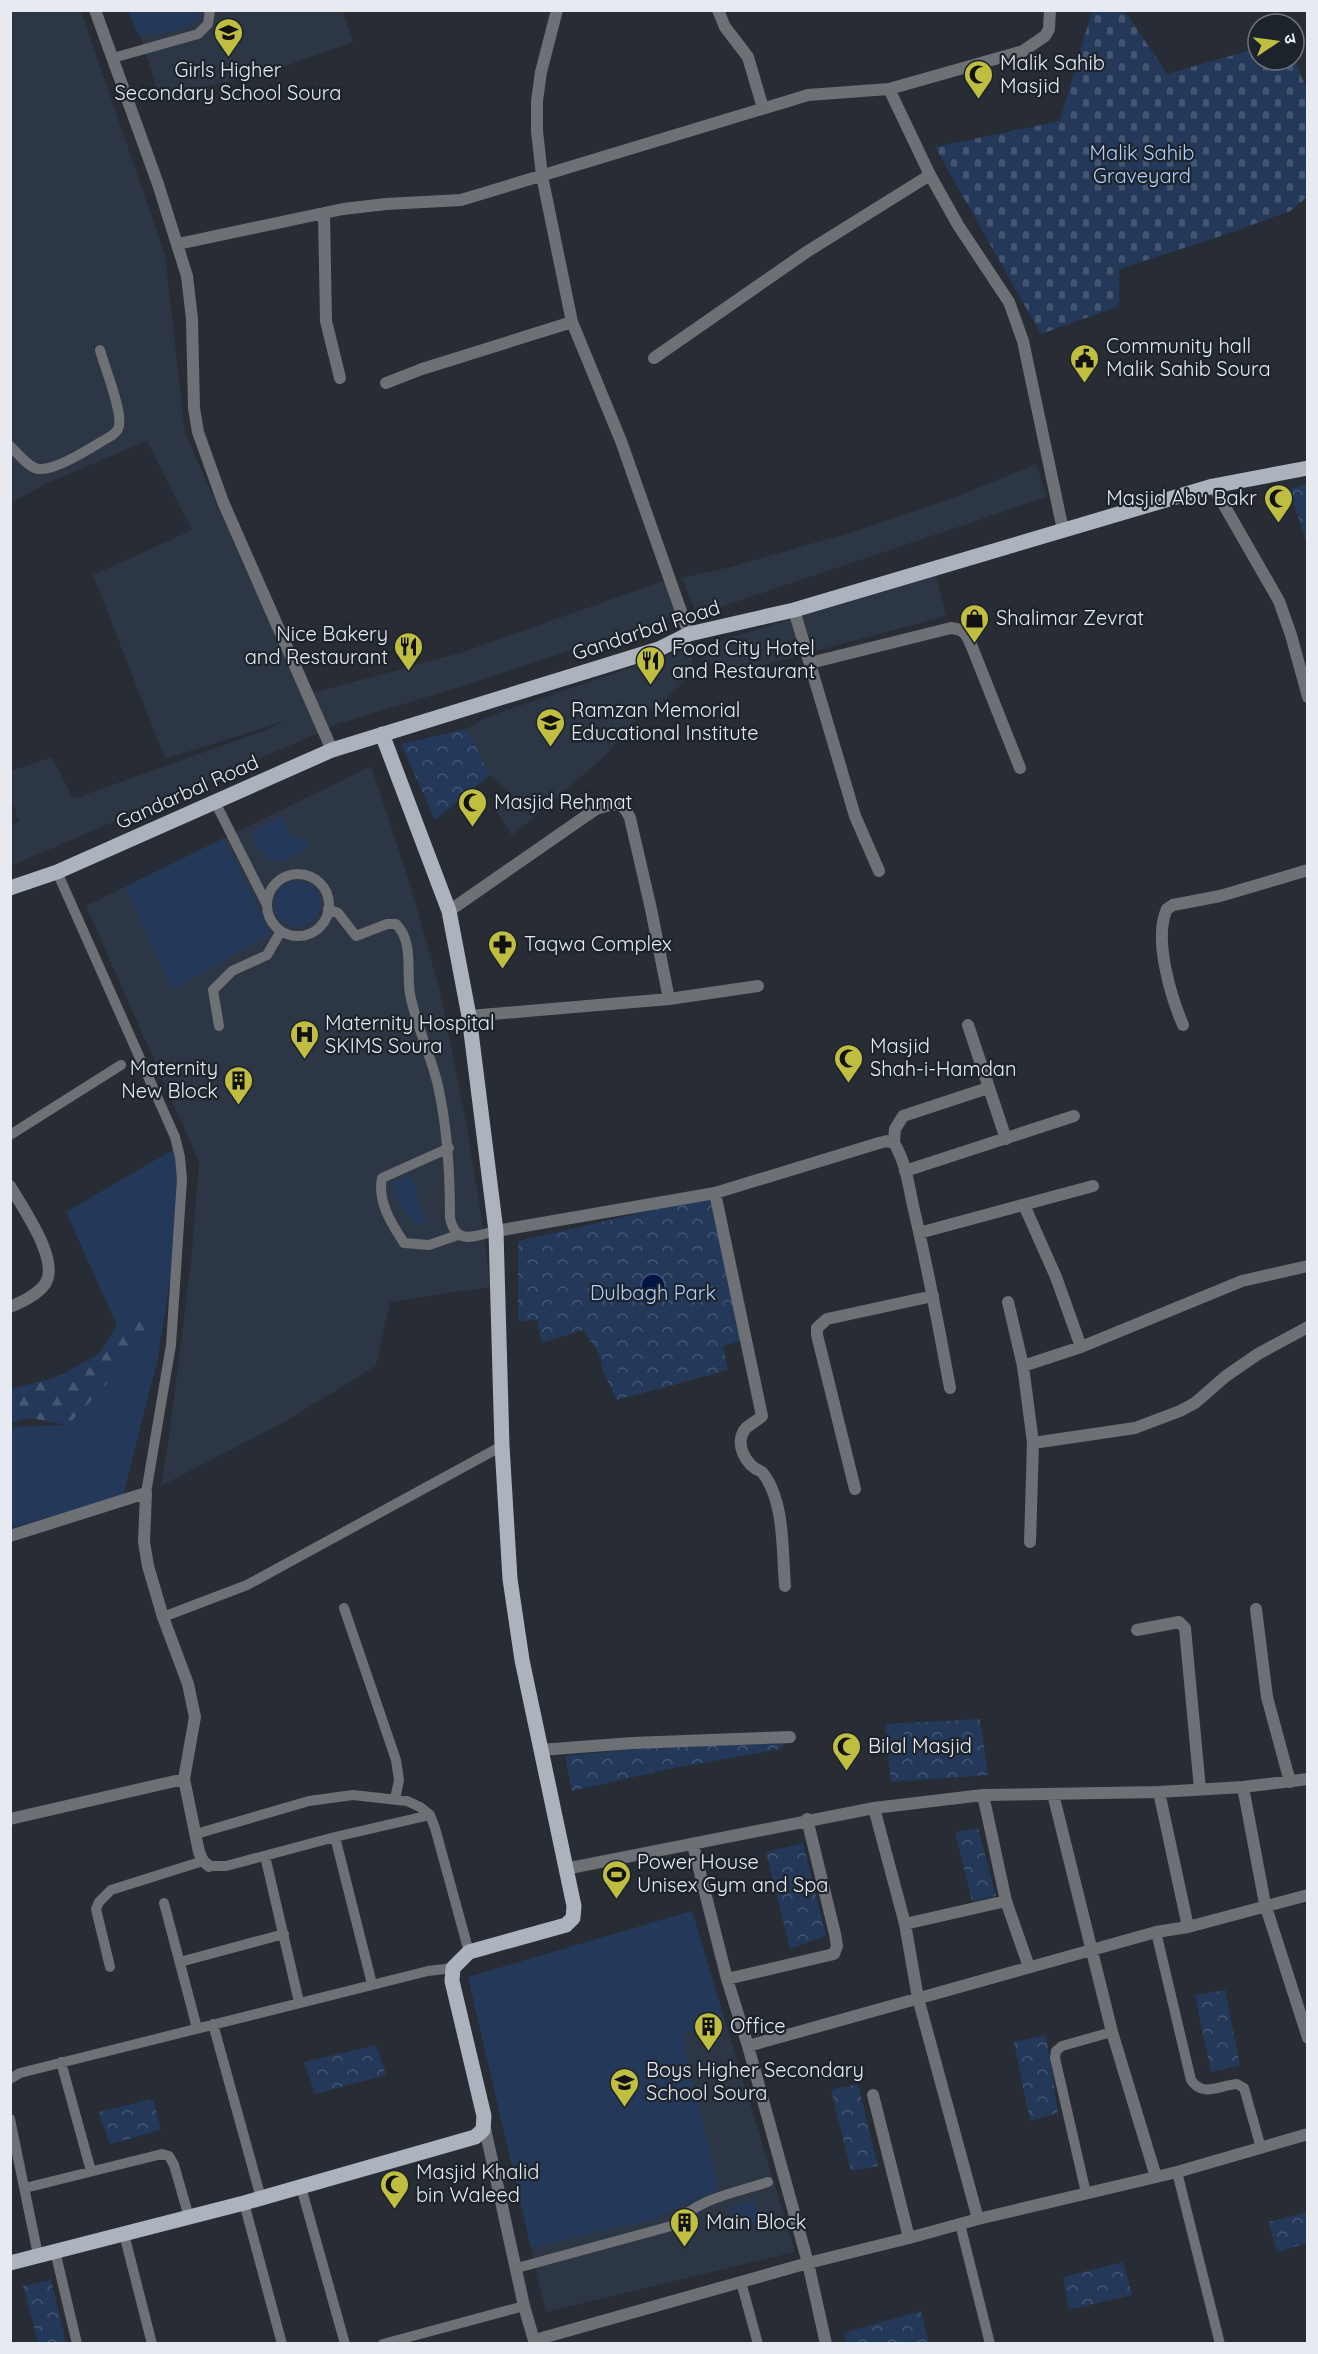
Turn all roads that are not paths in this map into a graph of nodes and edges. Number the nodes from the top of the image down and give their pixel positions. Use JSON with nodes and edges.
{"nodes":[{"id":1,"x":95,"y":10,"type":"edge"},
{"id":2,"x":210,"y":10,"type":"edge"},
{"id":3,"x":556,"y":10,"type":"edge"},
{"id":4,"x":718,"y":10,"type":"edge"},
{"id":5,"x":1050,"y":10,"type":"edge"},
{"id":6,"x":113,"y":58,"type":"junction"},
{"id":7,"x":889,"y":89,"type":"junction"},
{"id":8,"x":763,"y":108,"type":"junction"},
{"id":9,"x":930,"y":175,"type":"junction"},
{"id":10,"x":542,"y":176,"type":"junction"},
{"id":11,"x":324,"y":213,"type":"junction"},
{"id":12,"x":178,"y":244,"type":"junction"},
{"id":13,"x":572,"y":322,"type":"junction"},
{"id":14,"x":100,"y":351,"type":"dead end"},
{"id":15,"x":654,"y":358,"type":"dead end"},
{"id":16,"x":340,"y":378,"type":"dead end"},
{"id":17,"x":386,"y":383,"type":"dead end"},
{"id":18,"x":10,"y":446,"type":"edge"},
{"id":19,"x":1308,"y":468,"type":"edge"},
{"id":20,"x":1213,"y":486,"type":"junction"},
{"id":21,"x":1063,"y":530,"type":"junction"},
{"id":22,"x":794,"y":610,"type":"junction"},
{"id":23,"x":689,"y":634,"type":"junction"},
{"id":24,"x":810,"y":663,"type":"junction"},
{"id":25,"x":1308,"y":697,"type":"edge"},
{"id":26,"x":382,"y":734,"type":"junction"},
{"id":27,"x":332,"y":750,"type":"junction"},
{"id":28,"x":1020,"y":768,"type":"dead end"},
{"id":29,"x":215,"y":802,"type":"junction"},
{"id":30,"x":1308,"y":870,"type":"edge"},
{"id":31,"x":879,"y":871,"type":"dead end"},
{"id":32,"x":57,"y":872,"type":"junction"},
{"id":33,"x":13,"y":890,"type":"edge"},
{"id":34,"x":267,"y":905,"type":"junction"},
{"id":35,"x":328,"y":909,"type":"junction"},
{"id":36,"x":449,"y":911,"type":"junction"},
{"id":37,"x":281,"y":931,"type":"junction"},
{"id":38,"x":758,"y":986,"type":"dead end"},
{"id":39,"x":669,"y":999,"type":"junction"},
{"id":40,"x":469,"y":1016,"type":"junction"},
{"id":41,"x":1183,"y":1025,"type":"dead end"},
{"id":42,"x":219,"y":1026,"type":"dead end"},
{"id":43,"x":968,"y":1026,"type":"dead end"},
{"id":44,"x":121,"y":1065,"type":"dead end"},
{"id":45,"x":988,"y":1088,"type":"junction"},
{"id":46,"x":1074,"y":1116,"type":"dead end"},
{"id":47,"x":10,"y":1135,"type":"edge"},
{"id":48,"x":1006,"y":1138,"type":"junction"},
{"id":49,"x":894,"y":1143,"type":"junction"},
{"id":50,"x":448,"y":1148,"type":"junction"},
{"id":51,"x":905,"y":1172,"type":"junction"},
{"id":52,"x":10,"y":1186,"type":"edge"},
{"id":53,"x":1093,"y":1186,"type":"dead end"},
{"id":54,"x":715,"y":1193,"type":"junction"},
{"id":55,"x":1024,"y":1204,"type":"junction"},
{"id":56,"x":496,"y":1231,"type":"junction"},
{"id":57,"x":919,"y":1233,"type":"junction"},
{"id":58,"x":458,"y":1235,"type":"junction"},
{"id":59,"x":1308,"y":1266,"type":"edge"},
{"id":60,"x":933,"y":1296,"type":"junction"},
{"id":61,"x":1008,"y":1302,"type":"dead end"},
{"id":62,"x":10,"y":1307,"type":"edge"},
{"id":63,"x":1308,"y":1327,"type":"edge"},
{"id":64,"x":1081,"y":1347,"type":"junction"},
{"id":65,"x":1023,"y":1366,"type":"junction"},
{"id":66,"x":950,"y":1388,"type":"dead end"},
{"id":67,"x":1033,"y":1443,"type":"junction"},
{"id":68,"x":502,"y":1446,"type":"junction"},
{"id":69,"x":855,"y":1489,"type":"dead end"},
{"id":70,"x":146,"y":1493,"type":"junction"},
{"id":71,"x":10,"y":1536,"type":"edge"},
{"id":72,"x":1030,"y":1542,"type":"dead end"},
{"id":73,"x":785,"y":1586,"type":"dead end"},
{"id":74,"x":344,"y":1608,"type":"dead end"},
{"id":75,"x":1257,"y":1609,"type":"dead end"},
{"id":76,"x":163,"y":1617,"type":"junction"},
{"id":77,"x":1137,"y":1630,"type":"dead end"},
{"id":78,"x":790,"y":1737,"type":"dead end"},
{"id":79,"x":540,"y":1750,"type":"junction"},
{"id":80,"x":184,"y":1779,"type":"junction"},
{"id":81,"x":1308,"y":1779,"type":"edge"},
{"id":82,"x":1290,"y":1782,"type":"junction"},
{"id":83,"x":1243,"y":1787,"type":"junction"},
{"id":84,"x":1200,"y":1789,"type":"junction"},
{"id":85,"x":1159,"y":1792,"type":"junction"},
{"id":86,"x":1053,"y":1794,"type":"junction"},
{"id":87,"x":983,"y":1795,"type":"junction"},
{"id":88,"x":395,"y":1799,"type":"junction"},
{"id":89,"x":874,"y":1808,"type":"junction"},
{"id":90,"x":430,"y":1815,"type":"junction"},
{"id":91,"x":10,"y":1819,"type":"edge"},
{"id":92,"x":807,"y":1820,"type":"junction"},
{"id":93,"x":196,"y":1834,"type":"junction"},
{"id":94,"x":335,"y":1837,"type":"junction"},
{"id":95,"x":693,"y":1845,"type":"junction"},
{"id":96,"x":266,"y":1856,"type":"junction"},
{"id":97,"x":206,"y":1863,"type":"junction"},
{"id":98,"x":565,"y":1869,"type":"junction"},
{"id":99,"x":1308,"y":1895,"type":"edge"},
{"id":100,"x":1006,"y":1901,"type":"junction"},
{"id":101,"x":164,"y":1903,"type":"dead end"},
{"id":102,"x":1265,"y":1904,"type":"junction"},
{"id":103,"x":905,"y":1924,"type":"junction"},
{"id":104,"x":1188,"y":1927,"type":"junction"},
{"id":105,"x":1156,"y":1932,"type":"junction"},
{"id":106,"x":284,"y":1934,"type":"junction"},
{"id":107,"x":1092,"y":1951,"type":"junction"},
{"id":108,"x":469,"y":1952,"type":"junction"},
{"id":109,"x":180,"y":1962,"type":"junction"},
{"id":110,"x":110,"y":1967,"type":"dead end"},
{"id":111,"x":1029,"y":1967,"type":"junction"},
{"id":112,"x":453,"y":1968,"type":"junction"},
{"id":113,"x":727,"y":1979,"type":"junction"},
{"id":114,"x":372,"y":1984,"type":"junction"},
{"id":115,"x":918,"y":1998,"type":"junction"},
{"id":116,"x":299,"y":2002,"type":"junction"},
{"id":117,"x":213,"y":2024,"type":"junction"},
{"id":118,"x":197,"y":2028,"type":"junction"},
{"id":119,"x":1112,"y":2032,"type":"junction"},
{"id":120,"x":1308,"y":2038,"type":"edge"},
{"id":121,"x":748,"y":2046,"type":"junction"},
{"id":122,"x":61,"y":2062,"type":"junction"},
{"id":123,"x":10,"y":2079,"type":"edge"},
{"id":124,"x":873,"y":2095,"type":"dead end"},
{"id":125,"x":10,"y":2119,"type":"edge"},
{"id":126,"x":484,"y":2124,"type":"junction"},
{"id":127,"x":1308,"y":2134,"type":"edge"},
{"id":128,"x":1261,"y":2148,"type":"junction"},
{"id":129,"x":91,"y":2171,"type":"junction"},
{"id":130,"x":1177,"y":2172,"type":"junction"},
{"id":131,"x":1156,"y":2177,"type":"junction"},
{"id":132,"x":768,"y":2182,"type":"dead end"},
{"id":133,"x":301,"y":2187,"type":"junction"},
{"id":134,"x":25,"y":2188,"type":"junction"},
{"id":135,"x":1086,"y":2193,"type":"junction"},
{"id":136,"x":261,"y":2198,"type":"junction"},
{"id":137,"x":244,"y":2203,"type":"junction"},
{"id":138,"x":189,"y":2217,"type":"junction"},
{"id":139,"x":978,"y":2219,"type":"junction"},
{"id":140,"x":960,"y":2224,"type":"junction"},
{"id":141,"x":124,"y":2234,"type":"junction"},
{"id":142,"x":909,"y":2238,"type":"junction"},
{"id":143,"x":55,"y":2251,"type":"junction"},
{"id":144,"x":38,"y":2256,"type":"junction"},
{"id":145,"x":10,"y":2263,"type":"edge"},
{"id":146,"x":808,"y":2263,"type":"junction"},
{"id":147,"x":517,"y":2268,"type":"junction"},
{"id":148,"x":741,"y":2282,"type":"junction"},
{"id":149,"x":524,"y":2306,"type":"junction"},
{"id":150,"x":535,"y":2342,"type":"edge"},
{"id":151,"x":77,"y":2343,"type":"edge"},
{"id":152,"x":152,"y":2343,"type":"edge"},
{"id":153,"x":282,"y":2343,"type":"edge"},
{"id":154,"x":345,"y":2343,"type":"edge"},
{"id":155,"x":383,"y":2343,"type":"edge"},
{"id":156,"x":758,"y":2343,"type":"edge"},
{"id":157,"x":826,"y":2343,"type":"edge"},
{"id":158,"x":990,"y":2343,"type":"edge"},
{"id":159,"x":1220,"y":2343,"type":"edge"}],
"edges":[{"from":1,"to":6,"type":"street"},
{"from":2,"to":6,"type":"lane"},
{"from":3,"to":10,"type":"street"},
{"from":4,"to":8,"type":"street"},
{"from":5,"to":7,"type":"street"},
{"from":6,"to":12,"type":"street"},
{"from":7,"to":8,"type":"street"},
{"from":7,"to":9,"type":"street"},
{"from":8,"to":10,"type":"street"},
{"from":9,"to":15,"type":"street"},
{"from":9,"to":21,"type":"street"},
{"from":10,"to":11,"type":"street"},
{"from":10,"to":13,"type":"street"},
{"from":11,"to":12,"type":"street"},
{"from":11,"to":16,"type":"street"},
{"from":12,"to":27,"type":"street"},
{"from":13,"to":17,"type":"street"},
{"from":13,"to":23,"type":"street"},
{"from":14,"to":18,"type":"lane"},
{"from":19,"to":20,"type":"main road","name":"Gandarbal Road"},
{"from":20,"to":21,"type":"main road","name":"Gandarbal Road"},
{"from":20,"to":25,"type":"street"},
{"from":21,"to":22,"type":"main road","name":"Gandarbal Road"},
{"from":22,"to":23,"type":"main road","name":"Gandarbal Road"},
{"from":22,"to":24,"type":"street"},
{"from":23,"to":26,"type":"main road","name":"Gandarbal Road"},
{"from":24,"to":28,"type":"street"},
{"from":24,"to":31,"type":"street"},
{"from":26,"to":27,"type":"main road","name":"Gandarbal Road"},
{"from":26,"to":36,"type":"main road"},
{"from":27,"to":29,"type":"main road","name":"Gandarbal Road"},
{"from":29,"to":32,"type":"main road","name":"Gandarbal Road"},
{"from":29,"to":34,"type":"lane"},
{"from":30,"to":41,"type":"street"},
{"from":32,"to":33,"type":"main road","name":"Gandarbal Road"},
{"from":32,"to":70,"type":"lane"},
{"from":34,"to":35,"type":"lane"},
{"from":34,"to":37,"type":"lane"},
{"from":35,"to":37,"type":"lane"},
{"from":35,"to":50,"type":"lane"},
{"from":36,"to":39,"type":"street"},
{"from":36,"to":40,"type":"main road"},
{"from":37,"to":42,"type":"lane"},
{"from":38,"to":39,"type":"street"},
{"from":39,"to":40,"type":"street"},
{"from":40,"to":56,"type":"main road"},
{"from":43,"to":45,"type":"street"},
{"from":44,"to":47,"type":"lane"},
{"from":45,"to":48,"type":"street"},
{"from":45,"to":49,"type":"street"},
{"from":46,"to":48,"type":"street"},
{"from":48,"to":51,"type":"street"},
{"from":49,"to":51,"type":"street"},
{"from":49,"to":54,"type":"street"},
{"from":50,"to":58,"type":"lane"},
{"from":50,"to":58,"type":"lane"},
{"from":51,"to":57,"type":"street"},
{"from":52,"to":62,"type":"street"},
{"from":53,"to":55,"type":"street"},
{"from":54,"to":56,"type":"street"},
{"from":54,"to":73,"type":"street"},
{"from":55,"to":57,"type":"street"},
{"from":55,"to":64,"type":"street"},
{"from":56,"to":58,"type":"lane"},
{"from":56,"to":68,"type":"main road"},
{"from":57,"to":60,"type":"street"},
{"from":59,"to":64,"type":"street"},
{"from":60,"to":66,"type":"street"},
{"from":60,"to":69,"type":"street"},
{"from":61,"to":65,"type":"street"},
{"from":63,"to":67,"type":"street"},
{"from":64,"to":65,"type":"street"},
{"from":65,"to":67,"type":"street"},
{"from":67,"to":72,"type":"street"},
{"from":68,"to":76,"type":"lane"},
{"from":68,"to":79,"type":"main road"},
{"from":70,"to":71,"type":"street"},
{"from":70,"to":76,"type":"street"},
{"from":74,"to":88,"type":"lane"},
{"from":75,"to":82,"type":"street"},
{"from":76,"to":80,"type":"street"},
{"from":77,"to":84,"type":"street"},
{"from":78,"to":79,"type":"street"},
{"from":79,"to":98,"type":"main road"},
{"from":80,"to":91,"type":"street"},
{"from":80,"to":93,"type":"street"},
{"from":81,"to":82,"type":"street"},
{"from":82,"to":83,"type":"street"},
{"from":83,"to":84,"type":"street"},
{"from":83,"to":102,"type":"street"},
{"from":84,"to":85,"type":"street"},
{"from":85,"to":86,"type":"street"},
{"from":85,"to":104,"type":"street"},
{"from":86,"to":87,"type":"street"},
{"from":86,"to":107,"type":"street"},
{"from":87,"to":89,"type":"street"},
{"from":87,"to":100,"type":"street"},
{"from":88,"to":90,"type":"lane"},
{"from":88,"to":93,"type":"lane"},
{"from":89,"to":92,"type":"street"},
{"from":89,"to":103,"type":"street"},
{"from":90,"to":94,"type":"lane"},
{"from":90,"to":108,"type":"lane"},
{"from":92,"to":95,"type":"street"},
{"from":92,"to":113,"type":"street"},
{"from":93,"to":97,"type":"street"},
{"from":94,"to":96,"type":"lane"},
{"from":94,"to":114,"type":"lane"},
{"from":95,"to":98,"type":"street"},
{"from":95,"to":113,"type":"street"},
{"from":96,"to":97,"type":"lane"},
{"from":96,"to":106,"type":"lane"},
{"from":97,"to":110,"type":"lane"},
{"from":98,"to":108,"type":"main road"},
{"from":99,"to":102,"type":"street"},
{"from":100,"to":103,"type":"street"},
{"from":100,"to":111,"type":"street"},
{"from":101,"to":109,"type":"lane"},
{"from":102,"to":104,"type":"street"},
{"from":102,"to":120,"type":"street"},
{"from":103,"to":115,"type":"street"},
{"from":104,"to":105,"type":"street"},
{"from":105,"to":107,"type":"street"},
{"from":105,"to":128,"type":"lane"},
{"from":106,"to":109,"type":"lane"},
{"from":106,"to":116,"type":"lane"},
{"from":107,"to":111,"type":"street"},
{"from":107,"to":119,"type":"street"},
{"from":108,"to":112,"type":"main road"},
{"from":109,"to":118,"type":"lane"},
{"from":111,"to":115,"type":"street"},
{"from":112,"to":114,"type":"lane"},
{"from":112,"to":126,"type":"main road"},
{"from":113,"to":121,"type":"street"},
{"from":114,"to":116,"type":"lane"},
{"from":115,"to":121,"type":"street"},
{"from":115,"to":139,"type":"street"},
{"from":116,"to":117,"type":"lane"},
{"from":117,"to":118,"type":"lane"},
{"from":117,"to":136,"type":"lane"},
{"from":118,"to":122,"type":"lane"},
{"from":119,"to":131,"type":"street"},
{"from":119,"to":135,"type":"lane"},
{"from":121,"to":146,"type":"street"},
{"from":122,"to":123,"type":"lane"},
{"from":122,"to":129,"type":"lane"},
{"from":124,"to":142,"type":"street"},
{"from":125,"to":134,"type":"lane"},
{"from":126,"to":133,"type":"main road"},
{"from":126,"to":147,"type":"street"},
{"from":127,"to":128,"type":"street"},
{"from":128,"to":130,"type":"street"},
{"from":129,"to":134,"type":"lane"},
{"from":129,"to":138,"type":"lane"},
{"from":130,"to":131,"type":"street"},
{"from":130,"to":159,"type":"lane"},
{"from":131,"to":135,"type":"street"},
{"from":132,"to":147,"type":"lane"},
{"from":133,"to":136,"type":"main road"},
{"from":133,"to":154,"type":"lane"},
{"from":134,"to":144,"type":"lane"},
{"from":135,"to":139,"type":"street"},
{"from":136,"to":137,"type":"main road"},
{"from":137,"to":138,"type":"main road"},
{"from":137,"to":153,"type":"lane"},
{"from":138,"to":141,"type":"main road"},
{"from":139,"to":140,"type":"street"},
{"from":140,"to":142,"type":"street"},
{"from":140,"to":158,"type":"lane"},
{"from":141,"to":143,"type":"main road"},
{"from":141,"to":152,"type":"lane"},
{"from":142,"to":146,"type":"street"},
{"from":143,"to":144,"type":"main road"},
{"from":143,"to":151,"type":"lane"},
{"from":144,"to":145,"type":"main road"},
{"from":146,"to":148,"type":"street"},
{"from":146,"to":157,"type":"street"},
{"from":147,"to":149,"type":"street"},
{"from":148,"to":150,"type":"street"},
{"from":148,"to":156,"type":"lane"},
{"from":149,"to":150,"type":"street"},
{"from":149,"to":155,"type":"lane"}]}
